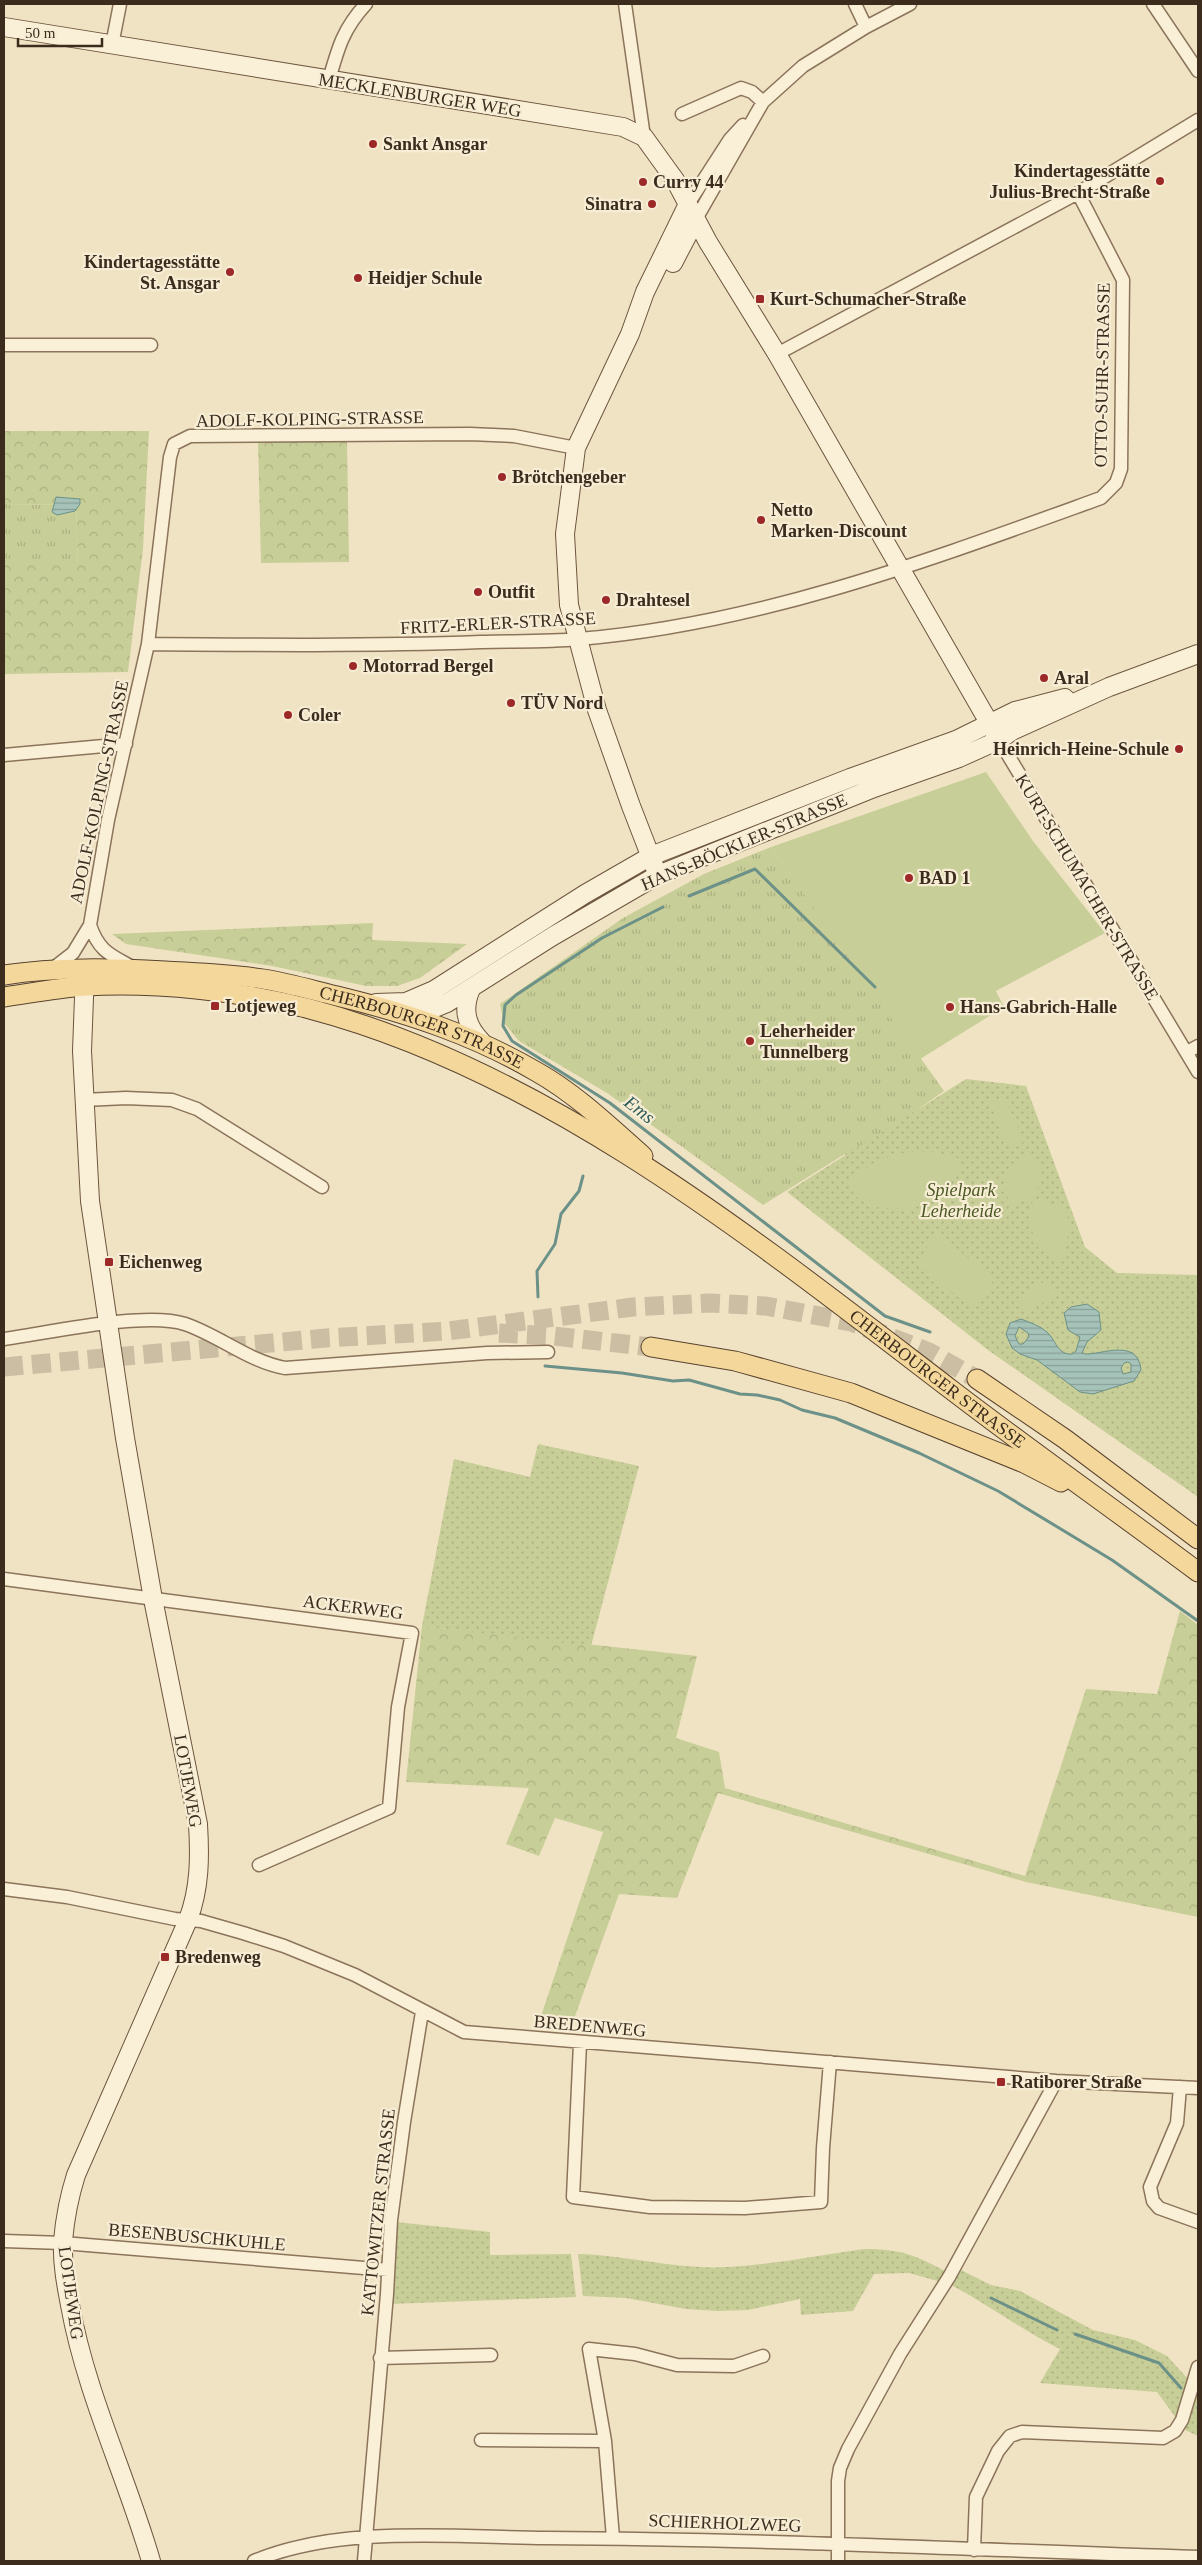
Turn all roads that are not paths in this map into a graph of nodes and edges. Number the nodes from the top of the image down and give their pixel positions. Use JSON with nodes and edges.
{"nodes":[{"id":1,"x":120,"y":4,"type":"edge"},
{"id":2,"x":366,"y":4,"type":"edge"},
{"id":3,"x":625,"y":4,"type":"edge"},
{"id":4,"x":855,"y":4,"type":"edge"},
{"id":5,"x":910,"y":4,"type":"edge"},
{"id":6,"x":1152,"y":4,"type":"edge"},
{"id":7,"x":4,"y":27,"type":"edge"},
{"id":8,"x":866,"y":27,"type":"junction"},
{"id":9,"x":112,"y":45,"type":"junction"},
{"id":10,"x":1198,"y":71,"type":"edge"},
{"id":11,"x":329,"y":80,"type":"junction"},
{"id":12,"x":763,"y":102,"type":"junction"},
{"id":13,"x":682,"y":114,"type":"dead end"},
{"id":14,"x":1198,"y":120,"type":"edge"},
{"id":15,"x":644,"y":138,"type":"junction"},
{"id":16,"x":1078,"y":193,"type":"junction"},
{"id":17,"x":692,"y":211,"type":"junction"},
{"id":18,"x":4,"y":345,"type":"edge"},
{"id":19,"x":151,"y":345,"type":"dead end"},
{"id":20,"x":777,"y":354,"type":"junction"},
{"id":21,"x":576,"y":448,"type":"junction"},
{"id":22,"x":901,"y":570,"type":"junction"},
{"id":23,"x":579,"y":639,"type":"junction"},
{"id":24,"x":148,"y":644,"type":"junction"},
{"id":25,"x":1198,"y":654,"type":"edge"},
{"id":26,"x":1109,"y":687,"type":"junction"},
{"id":27,"x":989,"y":724,"type":"junction"},
{"id":28,"x":999,"y":740,"type":"junction"},
{"id":29,"x":126,"y":744,"type":"junction"},
{"id":30,"x":4,"y":755,"type":"edge"},
{"id":31,"x":651,"y":856,"type":"junction"},
{"id":32,"x":658,"y":875,"type":"junction"},
{"id":33,"x":90,"y":925,"type":"junction"},
{"id":34,"x":136,"y":969,"type":"junction"},
{"id":35,"x":50,"y":970,"type":"junction"},
{"id":36,"x":4,"y":975,"type":"edge"},
{"id":37,"x":85,"y":977,"type":"junction"},
{"id":38,"x":471,"y":989,"type":"junction"},
{"id":39,"x":422,"y":996,"type":"junction"},
{"id":40,"x":4,"y":997,"type":"edge"},
{"id":41,"x":365,"y":1002,"type":"junction"},
{"id":42,"x":413,"y":1016,"type":"junction"},
{"id":43,"x":362,"y":1024,"type":"junction"},
{"id":44,"x":482,"y":1042,"type":"junction"},
{"id":45,"x":416,"y":1044,"type":"junction"},
{"id":46,"x":1192,"y":1049,"type":"edge"},
{"id":47,"x":1198,"y":1072,"type":"edge"},
{"id":48,"x":84,"y":1100,"type":"junction"},
{"id":49,"x":322,"y":1187,"type":"dead end"},
{"id":50,"x":678,"y":1188,"type":"junction"},
{"id":51,"x":108,"y":1324,"type":"junction"},
{"id":52,"x":4,"y":1339,"type":"edge"},
{"id":53,"x":651,"y":1347,"type":"tunnel mouth"},
{"id":54,"x":548,"y":1352,"type":"dead end"},
{"id":55,"x":977,"y":1379,"type":"tunnel mouth"},
{"id":56,"x":1107,"y":1505,"type":"junction"},
{"id":57,"x":1198,"y":1539,"type":"edge"},
{"id":58,"x":1198,"y":1572,"type":"edge"},
{"id":59,"x":4,"y":1579,"type":"edge"},
{"id":60,"x":153,"y":1599,"type":"junction"},
{"id":61,"x":259,"y":1865,"type":"dead end"},
{"id":62,"x":4,"y":1889,"type":"edge"},
{"id":63,"x":188,"y":1920,"type":"junction"},
{"id":64,"x":422,"y":2012,"type":"junction"},
{"id":65,"x":580,"y":2042,"type":"junction"},
{"id":66,"x":830,"y":2062,"type":"junction"},
{"id":67,"x":1056,"y":2081,"type":"junction"},
{"id":68,"x":1180,"y":2086,"type":"junction"},
{"id":69,"x":1198,"y":2088,"type":"edge"},
{"id":70,"x":1198,"y":2222,"type":"edge"},
{"id":71,"x":4,"y":2241,"type":"edge"},
{"id":72,"x":63,"y":2244,"type":"junction"},
{"id":73,"x":388,"y":2270,"type":"junction"},
{"id":74,"x":491,"y":2356,"type":"dead end"},
{"id":75,"x":763,"y":2356,"type":"dead end"},
{"id":76,"x":380,"y":2358,"type":"junction"},
{"id":77,"x":1198,"y":2367,"type":"edge"},
{"id":78,"x":481,"y":2440,"type":"dead end"},
{"id":79,"x":605,"y":2442,"type":"junction"},
{"id":80,"x":365,"y":2536,"type":"junction"},
{"id":81,"x":613,"y":2538,"type":"junction"},
{"id":82,"x":838,"y":2544,"type":"junction"},
{"id":83,"x":974,"y":2550,"type":"junction"},
{"id":84,"x":1060,"y":2557,"type":"edge"},
{"id":85,"x":1198,"y":2557,"type":"edge"},
{"id":86,"x":151,"y":2561,"type":"edge"},
{"id":87,"x":254,"y":2561,"type":"edge"},
{"id":88,"x":364,"y":2561,"type":"edge"},
{"id":89,"x":838,"y":2561,"type":"edge"}],
"edges":[{"from":1,"to":9,"type":"street"},
{"from":2,"to":11,"type":"street"},
{"from":3,"to":15,"type":"street"},
{"from":4,"to":8,"type":"street"},
{"from":5,"to":8,"type":"street"},
{"from":6,"to":10,"type":"street"},
{"from":7,"to":9,"type":"street","name":"MECKLENBURGER WEG"},
{"from":8,"to":12,"type":"street"},
{"from":9,"to":11,"type":"street","name":"MECKLENBURGER WEG"},
{"from":11,"to":15,"type":"street","name":"MECKLENBURGER WEG"},
{"from":12,"to":13,"type":"street"},
{"from":12,"to":17,"type":"street"},
{"from":14,"to":16,"type":"street"},
{"from":15,"to":17,"type":"street","name":"MECKLENBURGER WEG"},
{"from":16,"to":20,"type":"street"},
{"from":16,"to":22,"type":"street","name":"OTTO-SUHR-STRASSE"},
{"from":17,"to":20,"type":"street","name":"KURT-SCHUMACHER-STRASSE"},
{"from":17,"to":21,"type":"street"},
{"from":18,"to":19,"type":"street"},
{"from":20,"to":22,"type":"street","name":"KURT-SCHUMACHER-STRASSE"},
{"from":21,"to":23,"type":"street"},
{"from":21,"to":24,"type":"street","name":"ADOLF-KOLPING-STRASSE"},
{"from":22,"to":23,"type":"street","name":"FRITZ-ERLER-STRASSE"},
{"from":22,"to":27,"type":"street","name":"KURT-SCHUMACHER-STRASSE"},
{"from":23,"to":24,"type":"street","name":"FRITZ-ERLER-STRASSE"},
{"from":23,"to":31,"type":"street"},
{"from":24,"to":29,"type":"street","name":"ADOLF-KOLPING-STRASSE"},
{"from":25,"to":26,"type":"street","name":"HANS-BÖCKLER-STRASSE"},
{"from":26,"to":27,"type":"street","name":"HANS-BÖCKLER-STRASSE"},
{"from":26,"to":28,"type":"street","name":"HANS-BÖCKLER-STRASSE"},
{"from":27,"to":28,"type":"street","name":"KURT-SCHUMACHER-STRASSE"},
{"from":27,"to":31,"type":"street","name":"HANS-BÖCKLER-STRASSE"},
{"from":28,"to":32,"type":"street","name":"HANS-BÖCKLER-STRASSE"},
{"from":28,"to":46,"type":"street","name":"KURT-SCHUMACHER-STRASSE"},
{"from":29,"to":30,"type":"street"},
{"from":29,"to":33,"type":"street","name":"ADOLF-KOLPING-STRASSE"},
{"from":31,"to":32,"type":"street"},
{"from":31,"to":39,"type":"street","name":"HANS-BÖCKLER-STRASSE"},
{"from":32,"to":38,"type":"street","name":"HANS-BÖCKLER-STRASSE"},
{"from":33,"to":34,"type":"street","name":"ADOLF-KOLPING-STRASSE"},
{"from":33,"to":35,"type":"street","name":"ADOLF-KOLPING-STRASSE"},
{"from":34,"to":37,"type":"main road","name":"CHERBOURGER STRASSE"},
{"from":34,"to":41,"type":"main road","name":"CHERBOURGER STRASSE"},
{"from":35,"to":36,"type":"main road","name":"CHERBOURGER STRASSE"},
{"from":35,"to":37,"type":"main road","name":"CHERBOURGER STRASSE"},
{"from":37,"to":40,"type":"main road","name":"CHERBOURGER STRASSE"},
{"from":37,"to":43,"type":"main road","name":"CHERBOURGER STRASSE"},
{"from":37,"to":48,"type":"street","name":"LOTJEWEG"},
{"from":38,"to":42,"type":"street","name":"HANS-BÖCKLER-STRASSE"},
{"from":38,"to":44,"type":"street"},
{"from":39,"to":41,"type":"street","name":"HANS-BÖCKLER-STRASSE"},
{"from":39,"to":42,"type":"street"},
{"from":41,"to":42,"type":"main road","name":"CHERBOURGER STRASSE"},
{"from":42,"to":43,"type":"main road"},
{"from":42,"to":44,"type":"main road","name":"CHERBOURGER STRASSE"},
{"from":42,"to":45,"type":"main road"},
{"from":43,"to":45,"type":"main road","name":"CHERBOURGER STRASSE"},
{"from":44,"to":50,"type":"main road","name":"CHERBOURGER STRASSE"},
{"from":45,"to":50,"type":"main road","name":"CHERBOURGER STRASSE"},
{"from":46,"to":47,"type":"street","name":"KURT-SCHUMACHER-STRASSE"},
{"from":48,"to":49,"type":"street"},
{"from":48,"to":51,"type":"street","name":"LOTJEWEG"},
{"from":50,"to":56,"type":"main road","name":"CHERBOURGER STRASSE"},
{"from":51,"to":52,"type":"street"},
{"from":51,"to":54,"type":"street"},
{"from":51,"to":60,"type":"street","name":"LOTJEWEG"},
{"from":53,"to":56,"type":"main road"},
{"from":55,"to":57,"type":"main road"},
{"from":56,"to":58,"type":"main road","name":"CHERBOURGER STRASSE"},
{"from":59,"to":60,"type":"street","name":"ACKERWEG"},
{"from":60,"to":61,"type":"street","name":"ACKERWEG"},
{"from":60,"to":63,"type":"street","name":"LOTJEWEG"},
{"from":62,"to":63,"type":"street","name":"BREDENWEG"},
{"from":63,"to":64,"type":"street","name":"BREDENWEG"},
{"from":63,"to":72,"type":"street","name":"LOTJEWEG"},
{"from":64,"to":65,"type":"street","name":"BREDENWEG"},
{"from":64,"to":73,"type":"street","name":"KATTOWITZER STRASSE"},
{"from":65,"to":66,"type":"street","name":"BREDENWEG"},
{"from":65,"to":66,"type":"street"},
{"from":66,"to":67,"type":"street","name":"BREDENWEG"},
{"from":67,"to":68,"type":"street","name":"BREDENWEG"},
{"from":67,"to":82,"type":"street"},
{"from":68,"to":69,"type":"street","name":"BREDENWEG"},
{"from":68,"to":70,"type":"street"},
{"from":71,"to":72,"type":"street","name":"BESENBUSCHKUHLE"},
{"from":72,"to":73,"type":"street","name":"BESENBUSCHKUHLE"},
{"from":72,"to":86,"type":"street","name":"LOTJEWEG"},
{"from":73,"to":76,"type":"street","name":"KATTOWITZER STRASSE"},
{"from":74,"to":76,"type":"street"},
{"from":75,"to":79,"type":"street"},
{"from":76,"to":80,"type":"street","name":"KATTOWITZER STRASSE"},
{"from":77,"to":83,"type":"street"},
{"from":78,"to":79,"type":"street"},
{"from":79,"to":81,"type":"street"},
{"from":80,"to":81,"type":"street","name":"SCHIERHOLZWEG"},
{"from":80,"to":87,"type":"street","name":"SCHIERHOLZWEG"},
{"from":80,"to":88,"type":"street","name":"KATTOWITZER STRASSE"},
{"from":81,"to":82,"type":"street","name":"SCHIERHOLZWEG"},
{"from":82,"to":83,"type":"street","name":"SCHIERHOLZWEG"},
{"from":82,"to":89,"type":"street"},
{"from":83,"to":84,"type":"street","name":"SCHIERHOLZWEG"},
{"from":84,"to":85,"type":"street","name":"SCHIERHOLZWEG"}]}
